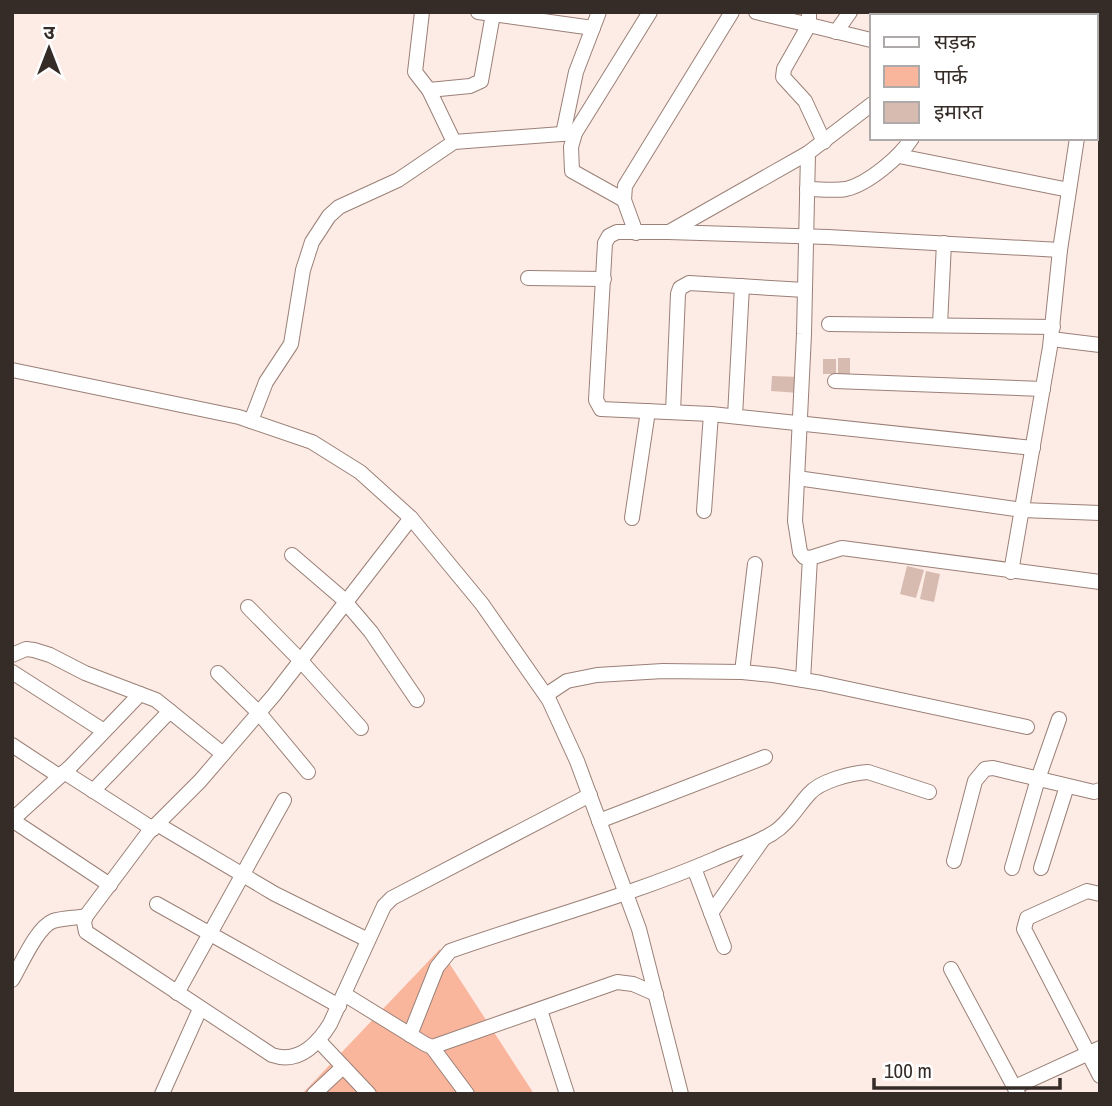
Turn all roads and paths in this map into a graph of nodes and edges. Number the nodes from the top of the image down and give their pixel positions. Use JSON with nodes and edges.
{"nodes":[{"id":1,"x":422,"y":12,"type":"edge"},
{"id":2,"x":599,"y":12,"type":"edge"},
{"id":3,"x":650,"y":12,"type":"edge"},
{"id":4,"x":732,"y":12,"type":"edge"},
{"id":5,"x":756,"y":12,"type":"edge"},
{"id":6,"x":850,"y":12,"type":"edge"},
{"id":7,"x":486,"y":13,"type":"edge"},
{"id":8,"x":536,"y":16,"type":"edge"},
{"id":9,"x":809,"y":19,"type":"edge"},
{"id":10,"x":593,"y":28,"type":"junction"},
{"id":11,"x":835,"y":32,"type":"junction"},
{"id":12,"x":870,"y":40,"type":"edge"},
{"id":13,"x":429,"y":90,"type":"junction"},
{"id":14,"x":870,"y":106,"type":"edge"},
{"id":15,"x":569,"y":134,"type":"junction"},
{"id":16,"x":911,"y":140,"type":"edge"},
{"id":17,"x":1077,"y":140,"type":"edge"},
{"id":18,"x":454,"y":142,"type":"junction"},
{"id":19,"x":824,"y":142,"type":"junction"},
{"id":20,"x":808,"y":153,"type":"junction"},
{"id":21,"x":899,"y":156,"type":"junction"},
{"id":22,"x":807,"y":189,"type":"junction"},
{"id":23,"x":1069,"y":190,"type":"junction"},
{"id":24,"x":624,"y":201,"type":"junction"},
{"id":25,"x":667,"y":232,"type":"junction"},
{"id":26,"x":636,"y":233,"type":"junction"},
{"id":27,"x":806,"y":236,"type":"junction"},
{"id":28,"x":944,"y":243,"type":"junction"},
{"id":29,"x":1060,"y":250,"type":"junction"},
{"id":30,"x":528,"y":278,"type":"dead end"},
{"id":31,"x":604,"y":279,"type":"junction"},
{"id":32,"x":742,"y":286,"type":"junction"},
{"id":33,"x":805,"y":290,"type":"junction"},
{"id":34,"x":829,"y":324,"type":"dead end"},
{"id":35,"x":940,"y":325,"type":"junction"},
{"id":36,"x":1052,"y":333,"type":"junction"},
{"id":37,"x":1100,"y":345,"type":"edge"},
{"id":38,"x":12,"y":370,"type":"edge"},
{"id":39,"x":835,"y":381,"type":"dead end"},
{"id":40,"x":1043,"y":389,"type":"junction"},
{"id":41,"x":648,"y":411,"type":"junction"},
{"id":42,"x":673,"y":412,"type":"junction"},
{"id":43,"x":711,"y":414,"type":"junction"},
{"id":44,"x":735,"y":416,"type":"junction"},
{"id":45,"x":251,"y":421,"type":"junction"},
{"id":46,"x":800,"y":422,"type":"junction"},
{"id":47,"x":1033,"y":448,"type":"junction"},
{"id":48,"x":797,"y":478,"type":"junction"},
{"id":49,"x":1022,"y":510,"type":"junction"},
{"id":50,"x":704,"y":512,"type":"dead end"},
{"id":51,"x":1100,"y":513,"type":"edge"},
{"id":52,"x":411,"y":518,"type":"junction"},
{"id":53,"x":632,"y":518,"type":"dead end"},
{"id":54,"x":292,"y":555,"type":"dead end"},
{"id":55,"x":810,"y":558,"type":"junction"},
{"id":56,"x":755,"y":564,"type":"dead end"},
{"id":57,"x":1011,"y":572,"type":"junction"},
{"id":58,"x":1100,"y":582,"type":"edge"},
{"id":59,"x":346,"y":604,"type":"junction"},
{"id":60,"x":248,"y":607,"type":"dead end"},
{"id":61,"x":12,"y":655,"type":"edge"},
{"id":62,"x":301,"y":661,"type":"junction"},
{"id":63,"x":12,"y":672,"type":"edge"},
{"id":64,"x":742,"y":672,"type":"junction"},
{"id":65,"x":219,"y":673,"type":"dead end"},
{"id":66,"x":803,"y":680,"type":"junction"},
{"id":67,"x":140,"y":694,"type":"junction"},
{"id":68,"x":546,"y":695,"type":"junction"},
{"id":69,"x":417,"y":700,"type":"dead end"},
{"id":70,"x":170,"y":711,"type":"junction"},
{"id":71,"x":259,"y":713,"type":"junction"},
{"id":72,"x":1059,"y":719,"type":"dead end"},
{"id":73,"x":361,"y":727,"type":"dead end"},
{"id":74,"x":1027,"y":727,"type":"dead end"},
{"id":75,"x":104,"y":731,"type":"junction"},
{"id":76,"x":12,"y":745,"type":"edge"},
{"id":77,"x":223,"y":754,"type":"junction"},
{"id":78,"x":765,"y":757,"type":"dead end"},
{"id":79,"x":308,"y":772,"type":"dead end"},
{"id":80,"x":62,"y":774,"type":"junction"},
{"id":81,"x":1038,"y":779,"type":"junction"},
{"id":82,"x":1067,"y":786,"type":"junction"},
{"id":83,"x":1100,"y":790,"type":"edge"},
{"id":84,"x":93,"y":791,"type":"junction"},
{"id":85,"x":929,"y":792,"type":"dead end"},
{"id":86,"x":590,"y":795,"type":"junction"},
{"id":87,"x":284,"y":800,"type":"dead end"},
{"id":88,"x":600,"y":821,"type":"junction"},
{"id":89,"x":155,"y":827,"type":"junction"},
{"id":90,"x":765,"y":837,"type":"junction"},
{"id":91,"x":954,"y":861,"type":"dead end"},
{"id":92,"x":694,"y":868,"type":"junction"},
{"id":93,"x":1012,"y":868,"type":"dead end"},
{"id":94,"x":1041,"y":868,"type":"dead end"},
{"id":95,"x":242,"y":874,"type":"junction"},
{"id":96,"x":110,"y":885,"type":"junction"},
{"id":97,"x":627,"y":893,"type":"junction"},
{"id":98,"x":1100,"y":894,"type":"edge"},
{"id":99,"x":157,"y":905,"type":"dead end"},
{"id":100,"x":711,"y":913,"type":"junction"},
{"id":101,"x":86,"y":916,"type":"junction"},
{"id":102,"x":210,"y":933,"type":"junction"},
{"id":103,"x":369,"y":940,"type":"junction"},
{"id":104,"x":724,"y":947,"type":"dead end"},
{"id":105,"x":951,"y":969,"type":"dead end"},
{"id":106,"x":12,"y":980,"type":"edge"},
{"id":107,"x":177,"y":993,"type":"junction"},
{"id":108,"x":656,"y":994,"type":"junction"},
{"id":109,"x":342,"y":1000,"type":"junction"},
{"id":110,"x":200,"y":1009,"type":"junction"},
{"id":111,"x":540,"y":1010,"type":"junction"},
{"id":112,"x":410,"y":1035,"type":"junction"},
{"id":113,"x":318,"y":1040,"type":"junction"},
{"id":114,"x":432,"y":1047,"type":"junction"},
{"id":115,"x":1094,"y":1050,"type":"edge"},
{"id":116,"x":343,"y":1067,"type":"junction"},
{"id":117,"x":1100,"y":1076,"type":"edge"},
{"id":118,"x":1017,"y":1090,"type":"edge"},
{"id":119,"x":162,"y":1094,"type":"edge"},
{"id":120,"x":314,"y":1094,"type":"edge"},
{"id":121,"x":369,"y":1094,"type":"edge"},
{"id":122,"x":467,"y":1094,"type":"edge"},
{"id":123,"x":568,"y":1094,"type":"edge"},
{"id":124,"x":681,"y":1094,"type":"edge"}],
"edges":[{"from":1,"to":13,"type":"street"},
{"from":2,"to":10,"type":"street"},
{"from":3,"to":15,"type":"street"},
{"from":4,"to":24,"type":"street"},
{"from":5,"to":9,"type":"street"},
{"from":6,"to":11,"type":"street"},
{"from":7,"to":8,"type":"street"},
{"from":7,"to":13,"type":"street"},
{"from":8,"to":10,"type":"street"},
{"from":9,"to":11,"type":"street"},
{"from":9,"to":19,"type":"street"},
{"from":10,"to":15,"type":"street"},
{"from":11,"to":12,"type":"street"},
{"from":13,"to":18,"type":"street"},
{"from":14,"to":19,"type":"street"},
{"from":15,"to":18,"type":"street"},
{"from":15,"to":24,"type":"street"},
{"from":16,"to":21,"type":"street"},
{"from":17,"to":23,"type":"street"},
{"from":18,"to":45,"type":"street"},
{"from":19,"to":20,"type":"street"},
{"from":20,"to":22,"type":"street"},
{"from":20,"to":25,"type":"street"},
{"from":21,"to":22,"type":"street"},
{"from":21,"to":23,"type":"street"},
{"from":22,"to":27,"type":"street"},
{"from":23,"to":29,"type":"street"},
{"from":24,"to":26,"type":"street"},
{"from":25,"to":26,"type":"street"},
{"from":25,"to":27,"type":"street"},
{"from":26,"to":31,"type":"street"},
{"from":27,"to":28,"type":"street"},
{"from":27,"to":33,"type":"street"},
{"from":28,"to":29,"type":"street"},
{"from":28,"to":35,"type":"street"},
{"from":29,"to":36,"type":"street"},
{"from":30,"to":31,"type":"street"},
{"from":31,"to":41,"type":"street"},
{"from":32,"to":33,"type":"street"},
{"from":32,"to":42,"type":"street"},
{"from":32,"to":44,"type":"street"},
{"from":33,"to":46,"type":"street"},
{"from":34,"to":35,"type":"street"},
{"from":35,"to":36,"type":"street"},
{"from":36,"to":37,"type":"street"},
{"from":36,"to":40,"type":"street"},
{"from":38,"to":45,"type":"street"},
{"from":39,"to":40,"type":"street"},
{"from":40,"to":47,"type":"street"},
{"from":41,"to":42,"type":"street"},
{"from":41,"to":53,"type":"street"},
{"from":42,"to":43,"type":"street"},
{"from":43,"to":44,"type":"street"},
{"from":43,"to":50,"type":"street"},
{"from":44,"to":46,"type":"street"},
{"from":45,"to":52,"type":"street"},
{"from":46,"to":47,"type":"street"},
{"from":46,"to":48,"type":"street"},
{"from":47,"to":49,"type":"street"},
{"from":48,"to":49,"type":"street"},
{"from":48,"to":55,"type":"street"},
{"from":49,"to":51,"type":"street"},
{"from":49,"to":57,"type":"street"},
{"from":52,"to":59,"type":"street"},
{"from":52,"to":68,"type":"street"},
{"from":54,"to":59,"type":"street"},
{"from":55,"to":57,"type":"street"},
{"from":55,"to":66,"type":"street"},
{"from":56,"to":64,"type":"street"},
{"from":57,"to":58,"type":"street"},
{"from":59,"to":62,"type":"street"},
{"from":59,"to":69,"type":"street"},
{"from":60,"to":62,"type":"street"},
{"from":61,"to":67,"type":"street"},
{"from":62,"to":71,"type":"street"},
{"from":62,"to":73,"type":"street"},
{"from":63,"to":75,"type":"street"},
{"from":64,"to":66,"type":"street"},
{"from":64,"to":68,"type":"street"},
{"from":65,"to":71,"type":"street"},
{"from":66,"to":74,"type":"street"},
{"from":67,"to":70,"type":"street"},
{"from":67,"to":75,"type":"street"},
{"from":68,"to":86,"type":"street"},
{"from":70,"to":77,"type":"street"},
{"from":70,"to":84,"type":"street"},
{"from":71,"to":77,"type":"street"},
{"from":71,"to":79,"type":"street"},
{"from":72,"to":81,"type":"street"},
{"from":75,"to":80,"type":"street"},
{"from":76,"to":80,"type":"street"},
{"from":77,"to":89,"type":"street"},
{"from":78,"to":88,"type":"street"},
{"from":80,"to":84,"type":"street"},
{"from":80,"to":96,"type":"street"},
{"from":81,"to":82,"type":"street"},
{"from":81,"to":91,"type":"street"},
{"from":81,"to":93,"type":"street"},
{"from":82,"to":83,"type":"street"},
{"from":82,"to":94,"type":"street"},
{"from":84,"to":89,"type":"street"},
{"from":85,"to":90,"type":"street"},
{"from":86,"to":88,"type":"street"},
{"from":86,"to":103,"type":"street"},
{"from":87,"to":95,"type":"street"},
{"from":88,"to":97,"type":"street"},
{"from":89,"to":95,"type":"street"},
{"from":89,"to":96,"type":"street"},
{"from":90,"to":92,"type":"street"},
{"from":90,"to":100,"type":"street"},
{"from":92,"to":97,"type":"street"},
{"from":92,"to":100,"type":"street"},
{"from":95,"to":102,"type":"street"},
{"from":95,"to":103,"type":"street"},
{"from":96,"to":101,"type":"street"},
{"from":97,"to":108,"type":"street"},
{"from":97,"to":112,"type":"street"},
{"from":98,"to":115,"type":"street"},
{"from":99,"to":102,"type":"street"},
{"from":100,"to":104,"type":"street"},
{"from":101,"to":106,"type":"street"},
{"from":101,"to":107,"type":"street"},
{"from":102,"to":107,"type":"street"},
{"from":102,"to":109,"type":"street"},
{"from":103,"to":109,"type":"street"},
{"from":105,"to":118,"type":"street"},
{"from":107,"to":110,"type":"street"},
{"from":108,"to":111,"type":"street"},
{"from":108,"to":124,"type":"street"},
{"from":109,"to":112,"type":"street"},
{"from":109,"to":113,"type":"street"},
{"from":110,"to":113,"type":"street"},
{"from":110,"to":119,"type":"street"},
{"from":111,"to":114,"type":"street"},
{"from":111,"to":123,"type":"street"},
{"from":112,"to":114,"type":"street"},
{"from":113,"to":116,"type":"street"},
{"from":114,"to":122,"type":"street"},
{"from":115,"to":117,"type":"street"},
{"from":115,"to":118,"type":"street"},
{"from":116,"to":120,"type":"street"},
{"from":116,"to":121,"type":"street"}]}
